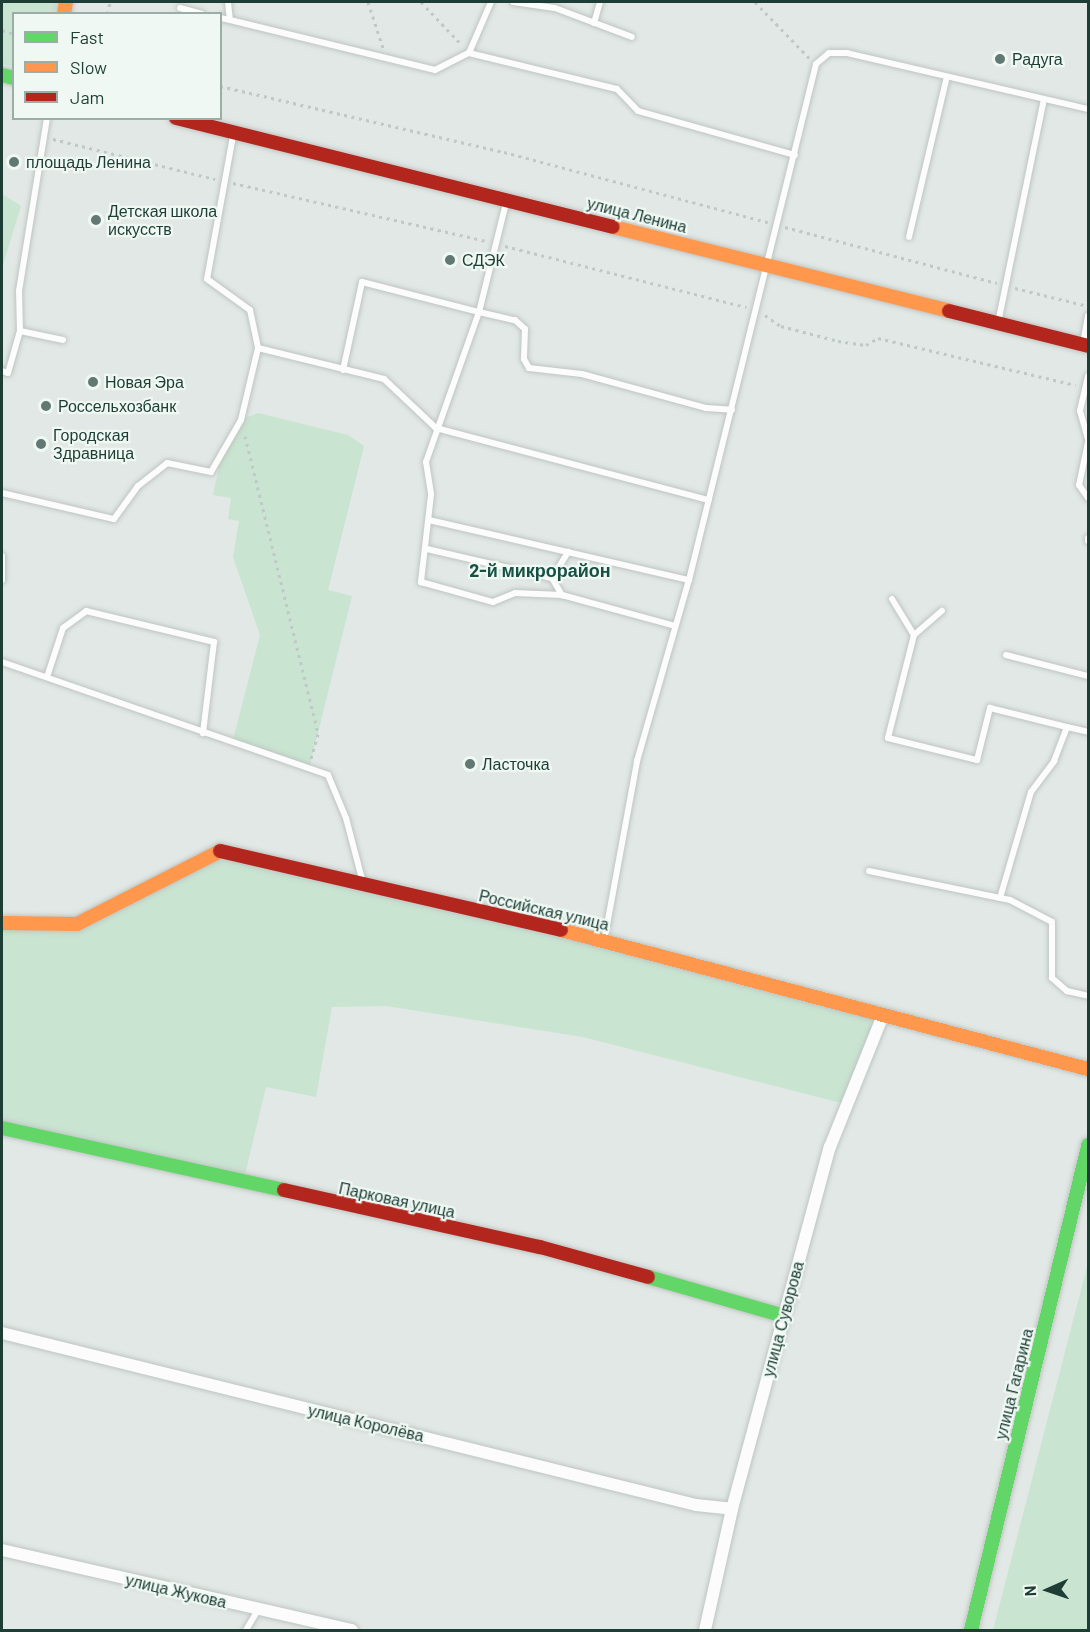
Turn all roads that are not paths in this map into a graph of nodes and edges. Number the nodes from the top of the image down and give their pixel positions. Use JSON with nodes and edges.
{"nodes":[{"id":1,"x":228,"y":2,"type":"edge"},
{"id":2,"x":490,"y":2,"type":"edge"},
{"id":3,"x":513,"y":2,"type":"edge"},
{"id":4,"x":600,"y":2,"type":"edge"},
{"id":5,"x":530,"y":3,"type":"edge"},
{"id":6,"x":180,"y":8,"type":"dead end"},
{"id":7,"x":195,"y":12,"type":"edge"},
{"id":8,"x":222,"y":18,"type":"edge"},
{"id":9,"x":230,"y":20,"type":"junction"},
{"id":10,"x":594,"y":23,"type":"junction"},
{"id":11,"x":632,"y":37,"type":"dead end"},
{"id":12,"x":469,"y":53,"type":"junction"},
{"id":13,"x":946,"y":80,"type":"junction"},
{"id":14,"x":1043,"y":103,"type":"junction"},
{"id":15,"x":1089,"y":109,"type":"edge"},
{"id":16,"x":47,"y":120,"type":"edge"},
{"id":17,"x":184,"y":120,"type":"edge"},
{"id":18,"x":234,"y":132,"type":"junction"},
{"id":19,"x":795,"y":154,"type":"junction"},
{"id":20,"x":507,"y":199,"type":"junction"},
{"id":21,"x":909,"y":237,"type":"dead end"},
{"id":22,"x":767,"y":266,"type":"junction"},
{"id":23,"x":479,"y":312,"type":"junction"},
{"id":24,"x":1089,"y":315,"type":"edge"},
{"id":25,"x":997,"y":324,"type":"junction"},
{"id":26,"x":20,"y":331,"type":"junction"},
{"id":27,"x":63,"y":340,"type":"dead end"},
{"id":28,"x":1086,"y":345,"type":"edge"},
{"id":29,"x":258,"y":348,"type":"junction"},
{"id":30,"x":343,"y":370,"type":"junction"},
{"id":31,"x":2,"y":371,"type":"edge"},
{"id":32,"x":1089,"y":376,"type":"edge"},
{"id":33,"x":732,"y":410,"type":"junction"},
{"id":34,"x":436,"y":428,"type":"junction"},
{"id":35,"x":1089,"y":440,"type":"edge"},
{"id":36,"x":2,"y":493,"type":"edge"},
{"id":37,"x":1089,"y":498,"type":"edge"},
{"id":38,"x":709,"y":500,"type":"junction"},
{"id":39,"x":429,"y":520,"type":"junction"},
{"id":40,"x":427,"y":549,"type":"junction"},
{"id":41,"x":568,"y":552,"type":"junction"},
{"id":42,"x":2,"y":556,"type":"edge"},
{"id":43,"x":552,"y":578,"type":"junction"},
{"id":44,"x":2,"y":580,"type":"edge"},
{"id":45,"x":688,"y":580,"type":"junction"},
{"id":46,"x":562,"y":596,"type":"junction"},
{"id":47,"x":892,"y":599,"type":"dead end"},
{"id":48,"x":942,"y":611,"type":"dead end"},
{"id":49,"x":675,"y":626,"type":"junction"},
{"id":50,"x":914,"y":635,"type":"junction"},
{"id":51,"x":1006,"y":655,"type":"dead end"},
{"id":52,"x":2,"y":662,"type":"edge"},
{"id":53,"x":48,"y":674,"type":"junction"},
{"id":54,"x":1089,"y":676,"type":"edge"},
{"id":55,"x":1067,"y":727,"type":"junction"},
{"id":56,"x":1089,"y":732,"type":"edge"},
{"id":57,"x":204,"y":733,"type":"junction"},
{"id":58,"x":869,"y":871,"type":"dead end"},
{"id":59,"x":362,"y":880,"type":"junction"},
{"id":60,"x":1000,"y":898,"type":"junction"},
{"id":61,"x":2,"y":923,"type":"edge"},
{"id":62,"x":604,"y":940,"type":"junction"},
{"id":63,"x":1089,"y":996,"type":"edge"},
{"id":64,"x":883,"y":1015,"type":"junction"},
{"id":65,"x":1089,"y":1069,"type":"edge"},
{"id":66,"x":2,"y":1128,"type":"edge"},
{"id":67,"x":1089,"y":1145,"type":"edge"},
{"id":68,"x":783,"y":1316,"type":"junction"},
{"id":69,"x":2,"y":1334,"type":"edge"},
{"id":70,"x":732,"y":1509,"type":"junction"},
{"id":71,"x":2,"y":1550,"type":"edge"},
{"id":72,"x":258,"y":1610,"type":"junction"},
{"id":73,"x":246,"y":1630,"type":"edge"},
{"id":74,"x":351,"y":1630,"type":"edge"},
{"id":75,"x":705,"y":1630,"type":"edge"},
{"id":76,"x":971,"y":1630,"type":"edge"}],
"edges":[{"from":1,"to":9,"type":"lane"},
{"from":2,"to":12,"type":"lane"},
{"from":3,"to":5,"type":"lane"},
{"from":4,"to":10,"type":"lane"},
{"from":5,"to":10,"type":"lane"},
{"from":6,"to":7,"type":"lane"},
{"from":8,"to":9,"type":"lane"},
{"from":9,"to":12,"type":"lane"},
{"from":10,"to":11,"type":"lane"},
{"from":12,"to":19,"type":"lane"},
{"from":13,"to":14,"type":"lane"},
{"from":13,"to":19,"type":"lane"},
{"from":13,"to":21,"type":"lane"},
{"from":14,"to":15,"type":"lane"},
{"from":14,"to":25,"type":"lane"},
{"from":16,"to":26,"type":"lane"},
{"from":17,"to":18,"type":"street","name":"улица Ленина"},
{"from":18,"to":20,"type":"street","name":"улица Ленина"},
{"from":18,"to":29,"type":"lane"},
{"from":19,"to":22,"type":"lane"},
{"from":20,"to":22,"type":"street","name":"улица Ленина"},
{"from":20,"to":23,"type":"lane"},
{"from":22,"to":25,"type":"street","name":"улица Ленина"},
{"from":22,"to":33,"type":"lane"},
{"from":23,"to":30,"type":"lane"},
{"from":23,"to":33,"type":"lane"},
{"from":23,"to":34,"type":"lane"},
{"from":24,"to":28,"type":"lane"},
{"from":25,"to":28,"type":"street","name":"улица Ленина"},
{"from":26,"to":27,"type":"lane"},
{"from":26,"to":31,"type":"lane"},
{"from":29,"to":30,"type":"lane"},
{"from":29,"to":36,"type":"lane"},
{"from":30,"to":34,"type":"lane"},
{"from":32,"to":35,"type":"lane"},
{"from":33,"to":38,"type":"lane"},
{"from":34,"to":38,"type":"lane"},
{"from":34,"to":39,"type":"lane"},
{"from":35,"to":37,"type":"lane"},
{"from":38,"to":45,"type":"lane"},
{"from":39,"to":40,"type":"lane"},
{"from":39,"to":41,"type":"lane"},
{"from":40,"to":43,"type":"lane"},
{"from":40,"to":46,"type":"lane"},
{"from":41,"to":43,"type":"lane"},
{"from":41,"to":45,"type":"lane"},
{"from":42,"to":44,"type":"lane"},
{"from":43,"to":46,"type":"lane"},
{"from":45,"to":49,"type":"lane"},
{"from":46,"to":49,"type":"lane"},
{"from":47,"to":50,"type":"lane"},
{"from":48,"to":50,"type":"lane"},
{"from":49,"to":62,"type":"lane"},
{"from":50,"to":55,"type":"lane"},
{"from":51,"to":54,"type":"lane"},
{"from":52,"to":53,"type":"lane"},
{"from":53,"to":57,"type":"lane"},
{"from":53,"to":57,"type":"lane"},
{"from":55,"to":56,"type":"lane"},
{"from":55,"to":60,"type":"lane"},
{"from":57,"to":59,"type":"lane"},
{"from":58,"to":60,"type":"lane"},
{"from":59,"to":61,"type":"street","name":"Российская улица"},
{"from":59,"to":62,"type":"street","name":"Российская улица"},
{"from":60,"to":63,"type":"lane"},
{"from":62,"to":64,"type":"street","name":"Российская улица"},
{"from":64,"to":65,"type":"street","name":"Российская улица"},
{"from":64,"to":68,"type":"street","name":"улица Суворова"},
{"from":66,"to":68,"type":"street","name":"Парковая улица"},
{"from":67,"to":76,"type":"street","name":"улица Гагарина"},
{"from":68,"to":70,"type":"street","name":"улица Суворова"},
{"from":69,"to":70,"type":"street","name":"улица Королёва"},
{"from":70,"to":75,"type":"street","name":"улица Суворова"},
{"from":71,"to":72,"type":"street","name":"улица Жукова"},
{"from":72,"to":73,"type":"lane"},
{"from":72,"to":74,"type":"street","name":"улица Жукова"}]}
